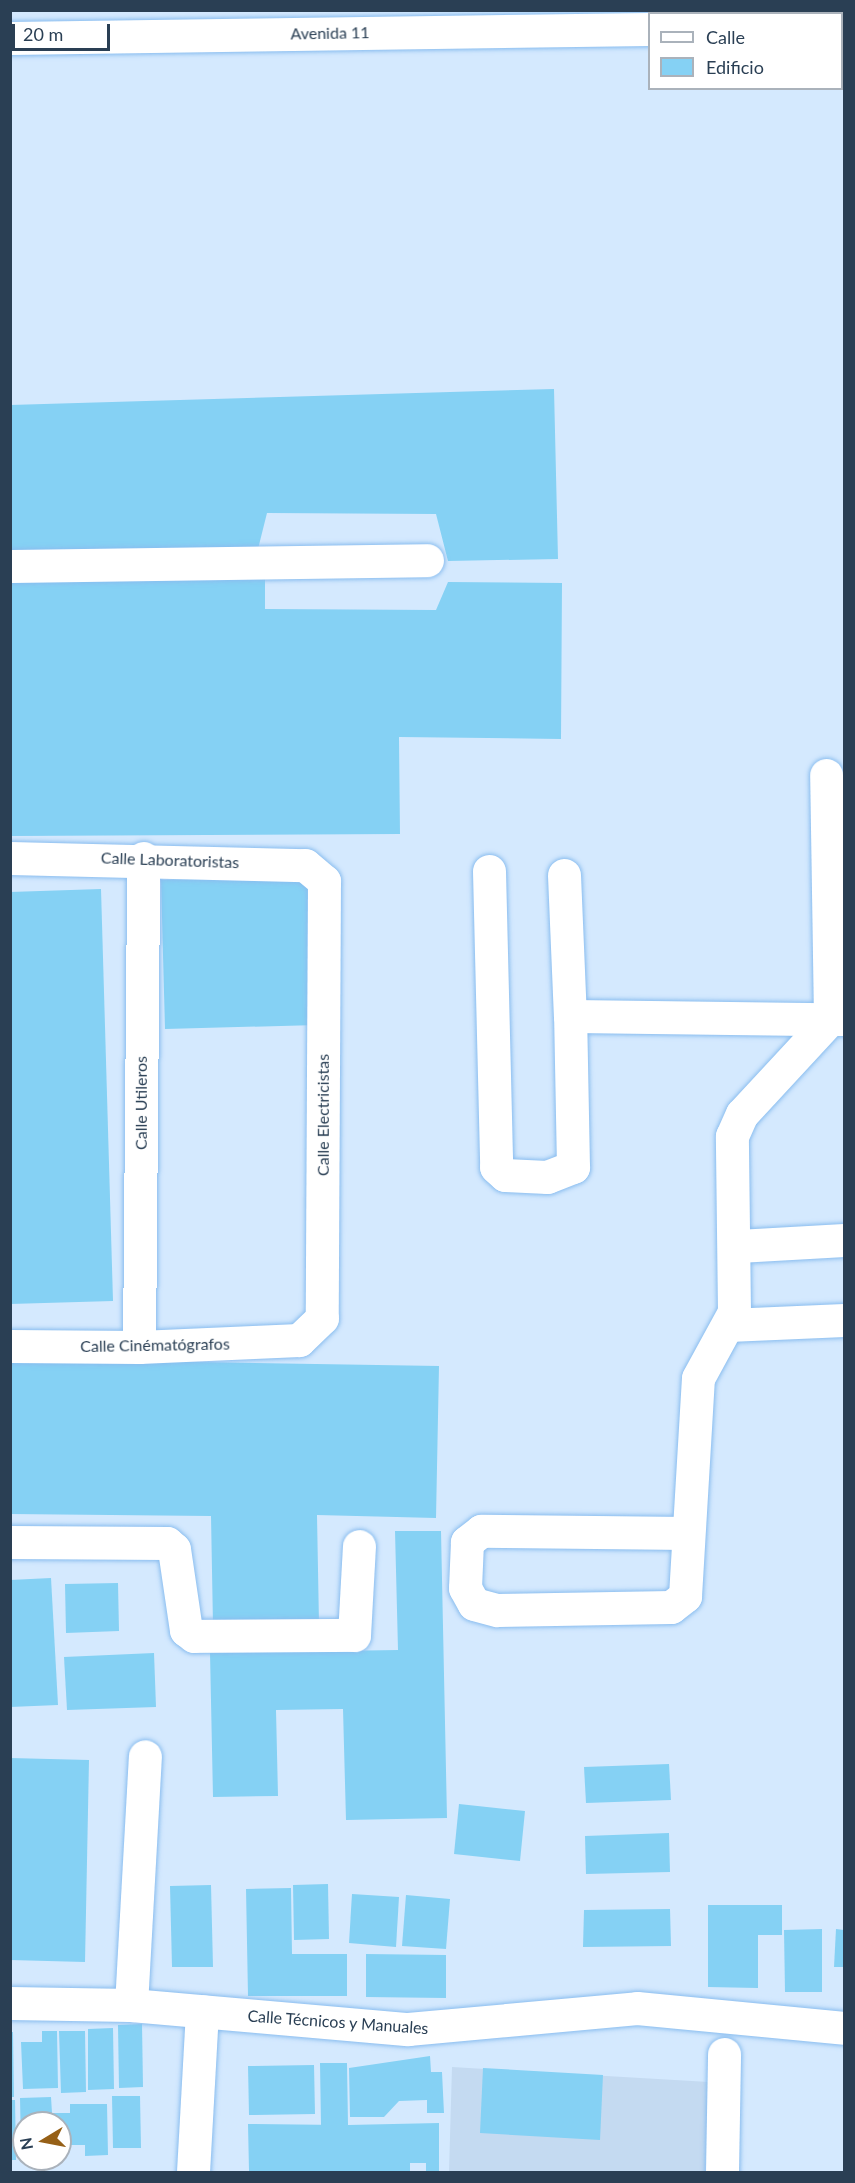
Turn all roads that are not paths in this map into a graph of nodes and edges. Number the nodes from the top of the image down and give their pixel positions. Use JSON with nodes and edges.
{"nodes":[{"id":1,"x":648,"y":29,"type":"edge"},
{"id":2,"x":10,"y":38,"type":"edge"},
{"id":3,"x":427,"y":560,"type":"dead end"},
{"id":4,"x":10,"y":566,"type":"edge"},
{"id":5,"x":826,"y":775,"type":"dead end"},
{"id":6,"x":10,"y":858,"type":"edge"},
{"id":7,"x":143,"y":858,"type":"junction"},
{"id":8,"x":489,"y":871,"type":"dead end"},
{"id":9,"x":564,"y":875,"type":"dead end"},
{"id":10,"x":324,"y":881,"type":"joint"},
{"id":11,"x":570,"y":1016,"type":"junction"},
{"id":12,"x":837,"y":1019,"type":"edge"},
{"id":13,"x":844,"y":1240,"type":"edge"},
{"id":14,"x":738,"y":1246,"type":"junction"},
{"id":15,"x":844,"y":1320,"type":"edge"},
{"id":16,"x":728,"y":1325,"type":"junction"},
{"id":17,"x":299,"y":1340,"type":"joint"},
{"id":18,"x":10,"y":1346,"type":"edge"},
{"id":19,"x":139,"y":1347,"type":"junction"},
{"id":20,"x":687,"y":1533,"type":"junction"},
{"id":21,"x":10,"y":1542,"type":"edge"},
{"id":22,"x":360,"y":1546,"type":"dead end"},
{"id":23,"x":145,"y":1756,"type":"dead end"},
{"id":24,"x":10,"y":2003,"type":"edge"},
{"id":25,"x":130,"y":2005,"type":"junction"},
{"id":26,"x":202,"y":2012,"type":"junction"},
{"id":27,"x":844,"y":2028,"type":"edge"},
{"id":28,"x":724,"y":2054,"type":"dead end"},
{"id":29,"x":193,"y":2172,"type":"edge"},
{"id":30,"x":722,"y":2172,"type":"edge"}],
"edges":[{"from":1,"to":2,"type":"street","name":"Avenida 11"},
{"from":3,"to":4,"type":"street"},
{"from":5,"to":12,"type":"street"},
{"from":6,"to":7,"type":"street","name":"Calle Laboratoristas"},
{"from":7,"to":10,"type":"street","name":"Calle Laboratoristas"},
{"from":7,"to":19,"type":"street","name":"Calle Utileros"},
{"from":8,"to":11,"type":"street"},
{"from":9,"to":11,"type":"street"},
{"from":10,"to":17,"type":"street","name":"Calle Electricistas"},
{"from":11,"to":12,"type":"street"},
{"from":12,"to":14,"type":"street"},
{"from":13,"to":14,"type":"street"},
{"from":14,"to":16,"type":"street"},
{"from":15,"to":16,"type":"street"},
{"from":16,"to":20,"type":"street"},
{"from":17,"to":19,"type":"street","name":"Calle Cinématógrafos"},
{"from":18,"to":19,"type":"street","name":"Calle Cinématógrafos"},
{"from":20,"to":20,"type":"street"},
{"from":21,"to":22,"type":"street"},
{"from":23,"to":25,"type":"street"},
{"from":24,"to":25,"type":"street","name":"Calle Técnicos y Manuales"},
{"from":25,"to":26,"type":"street","name":"Calle Técnicos y Manuales"},
{"from":26,"to":27,"type":"street","name":"Calle Técnicos y Manuales"},
{"from":26,"to":29,"type":"street"},
{"from":28,"to":30,"type":"street"}]}
